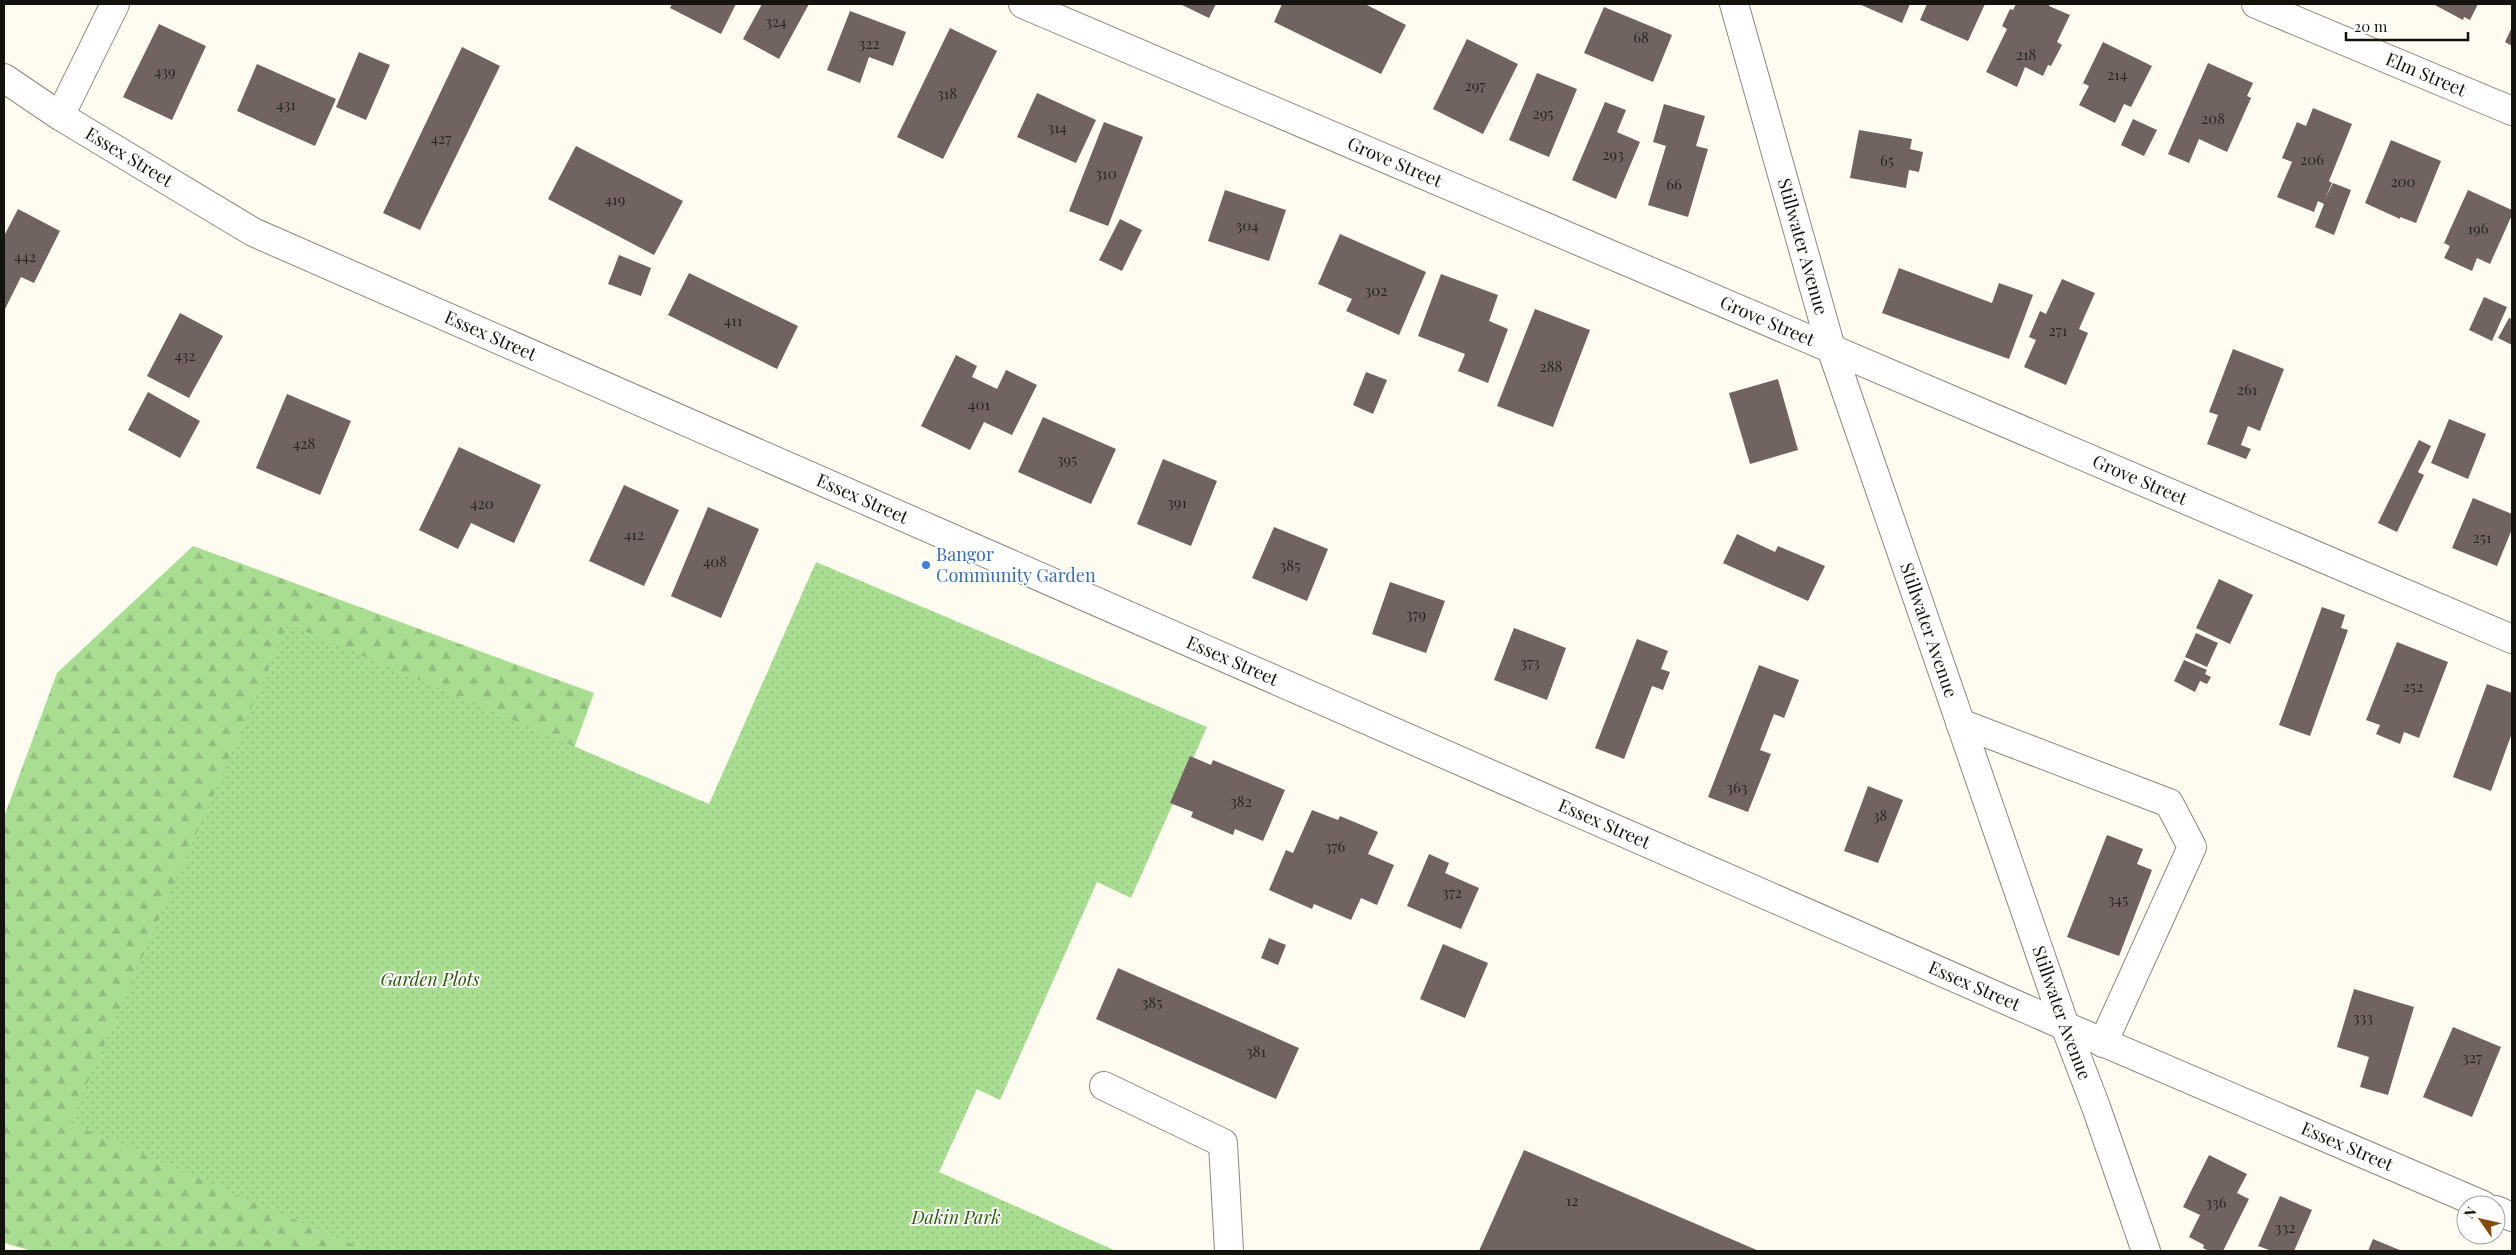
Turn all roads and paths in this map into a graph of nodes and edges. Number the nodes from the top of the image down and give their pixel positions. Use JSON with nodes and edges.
{"nodes":[{"id":1,"x":114,"y":4,"type":"edge"},
{"id":2,"x":1023,"y":4,"type":"edge"},
{"id":3,"x":1734,"y":4,"type":"edge"},
{"id":4,"x":2256,"y":4,"type":"edge"},
{"id":5,"x":4,"y":78,"type":"edge"},
{"id":6,"x":2512,"y":112,"type":"edge"},
{"id":7,"x":60,"y":116,"type":"junction"},
{"id":8,"x":1831,"y":348,"type":"junction"},
{"id":9,"x":2512,"y":639,"type":"edge"},
{"id":10,"x":1960,"y":723,"type":"junction"},
{"id":11,"x":2065,"y":1026,"type":"junction"},
{"id":12,"x":2103,"y":1043,"type":"junction"},
{"id":13,"x":1104,"y":1086,"type":"dead end"},
{"id":14,"x":2460,"y":1195,"type":"edge"},
{"id":15,"x":1228,"y":1251,"type":"edge"},
{"id":16,"x":2146,"y":1251,"type":"edge"}],
"edges":[{"from":1,"to":7,"type":"street"},
{"from":2,"to":8,"type":"street","name":"Grove Street"},
{"from":3,"to":8,"type":"street","name":"Stillwater Avenue"},
{"from":4,"to":6,"type":"street","name":"Elm Street"},
{"from":5,"to":7,"type":"street","name":"Essex Street"},
{"from":7,"to":11,"type":"street","name":"Essex Street"},
{"from":8,"to":9,"type":"street","name":"Grove Street"},
{"from":8,"to":10,"type":"street","name":"Stillwater Avenue"},
{"from":10,"to":11,"type":"street","name":"Stillwater Avenue"},
{"from":10,"to":12,"type":"street"},
{"from":11,"to":12,"type":"street","name":"Essex Street"},
{"from":11,"to":16,"type":"street","name":"Stillwater Avenue"},
{"from":12,"to":14,"type":"street","name":"Essex Street"},
{"from":13,"to":15,"type":"street"}]}
